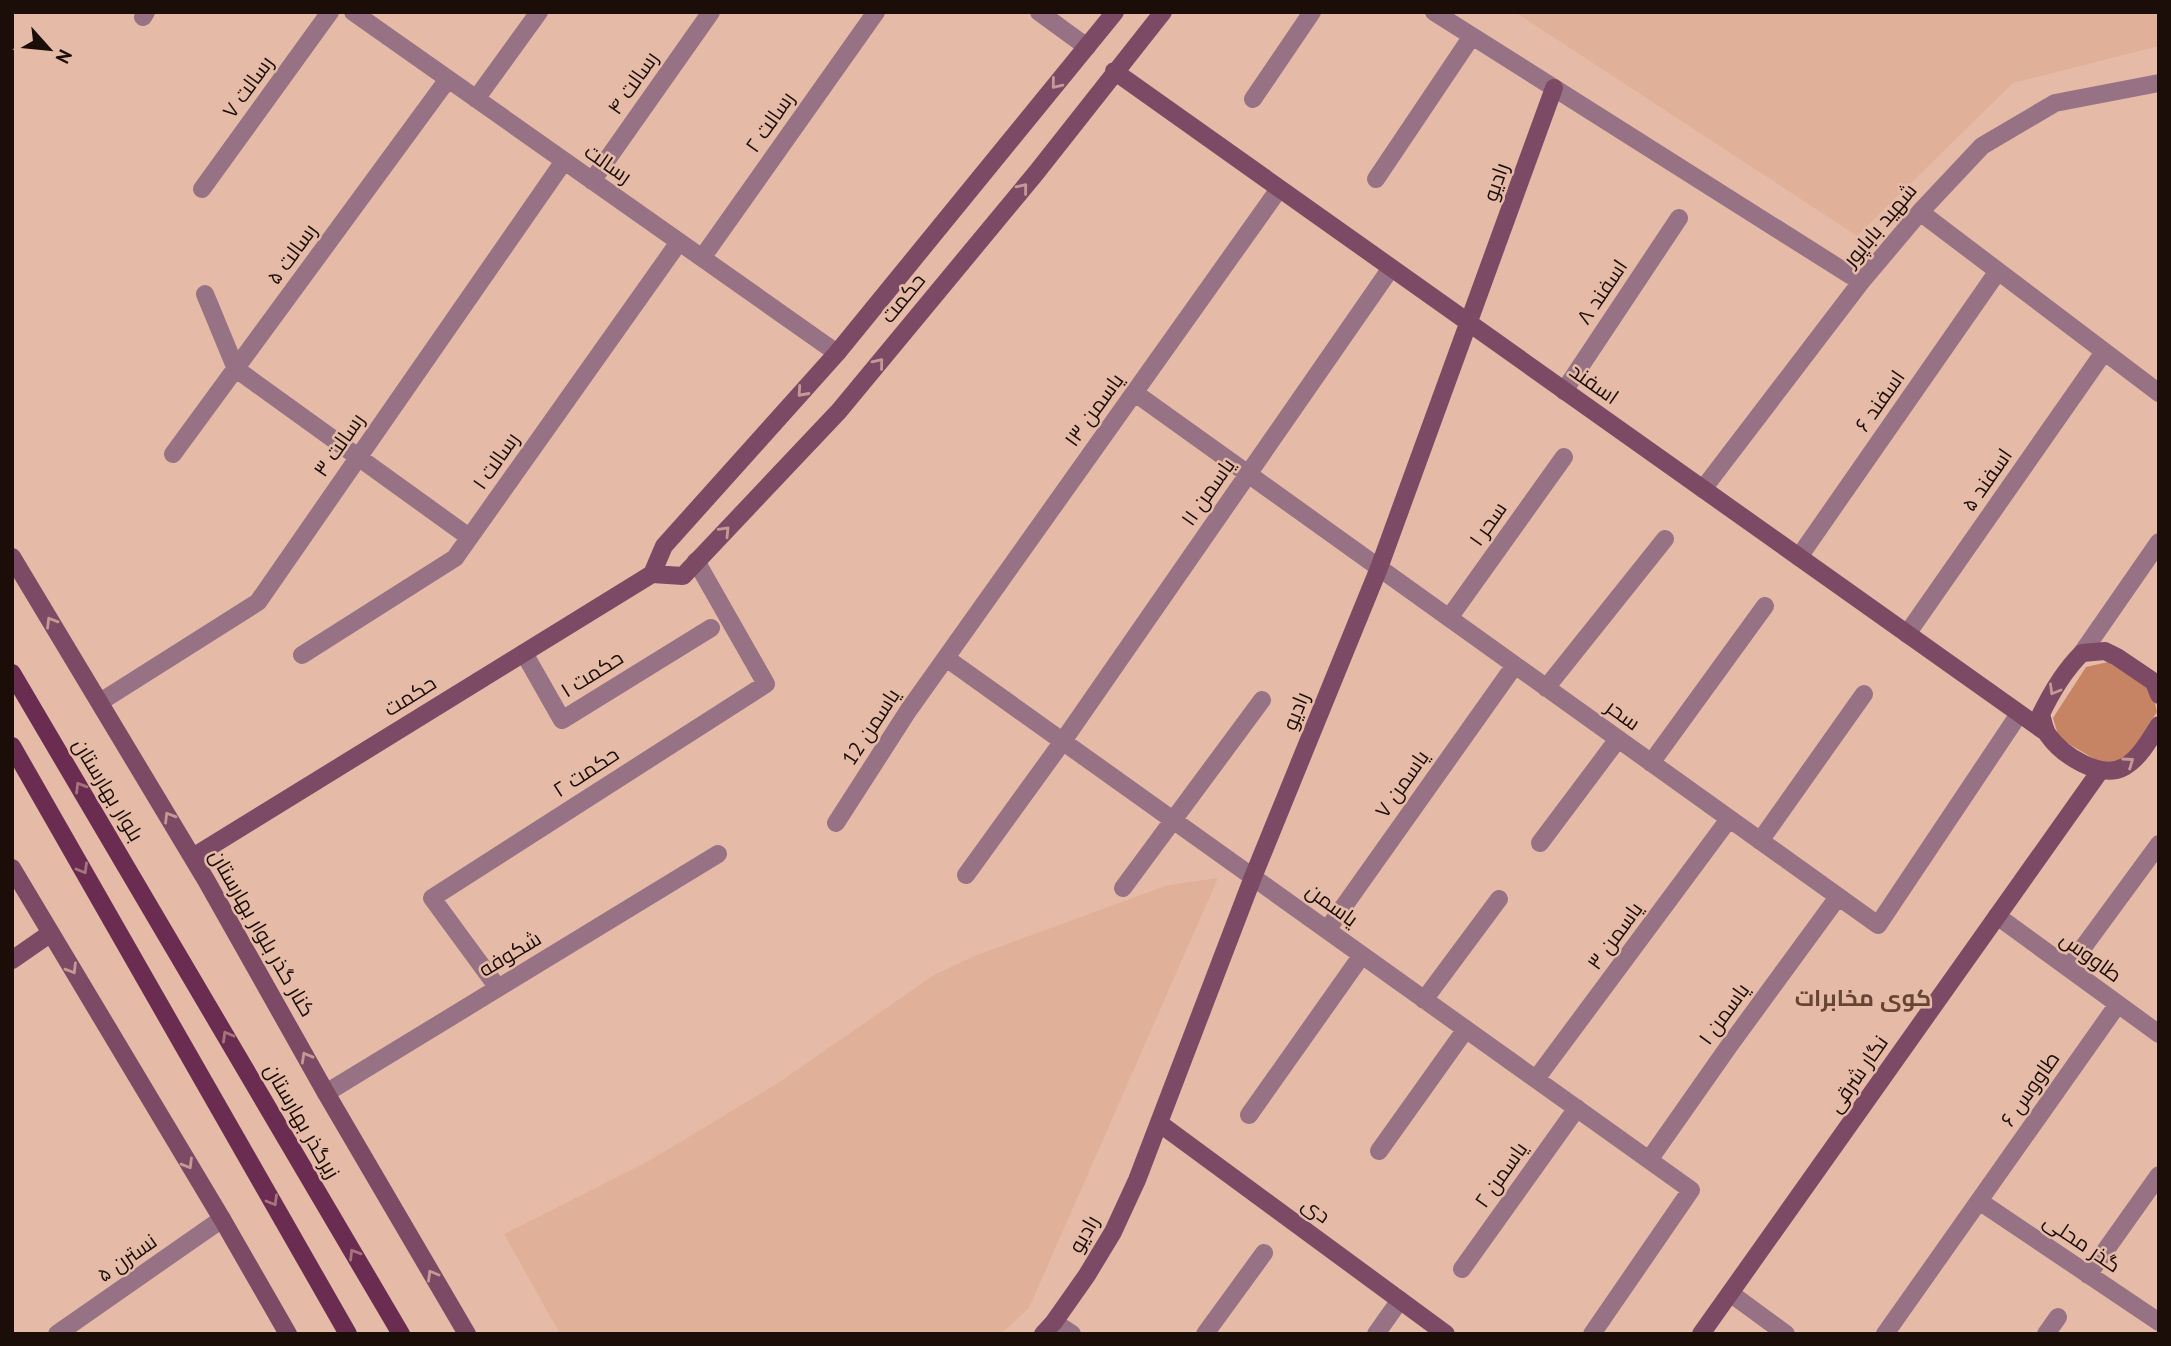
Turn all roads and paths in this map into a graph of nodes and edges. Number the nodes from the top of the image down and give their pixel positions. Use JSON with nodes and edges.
{"nodes":[{"id":1,"x":330,"y":12,"type":"edge"},
{"id":2,"x":539,"y":12,"type":"edge"},
{"id":3,"x":711,"y":12,"type":"edge"},
{"id":4,"x":876,"y":12,"type":"edge"},
{"id":5,"x":1039,"y":12,"type":"edge"},
{"id":6,"x":1115,"y":12,"type":"edge"},
{"id":7,"x":1163,"y":12,"type":"edge"},
{"id":8,"x":1312,"y":12,"type":"edge"},
{"id":9,"x":1434,"y":12,"type":"edge"},
{"id":10,"x":360,"y":14,"type":"edge"},
{"id":11,"x":1472,"y":36,"type":"junction"},
{"id":12,"x":1087,"y":47,"type":"junction"},
{"id":13,"x":1114,"y":72,"type":"junction"},
{"id":14,"x":448,"y":79,"type":"junction"},
{"id":15,"x":2159,"y":83,"type":"edge"},
{"id":16,"x":1554,"y":88,"type":"junction"},
{"id":17,"x":476,"y":99,"type":"junction"},
{"id":18,"x":1253,"y":99,"type":"dead end"},
{"id":19,"x":564,"y":161,"type":"junction"},
{"id":20,"x":1376,"y":179,"type":"dead end"},
{"id":21,"x":592,"y":181,"type":"junction"},
{"id":22,"x":202,"y":189,"type":"dead end"},
{"id":23,"x":1279,"y":189,"type":"junction"},
{"id":24,"x":1920,"y":212,"type":"junction"},
{"id":25,"x":1679,"y":218,"type":"dead end"},
{"id":26,"x":679,"y":242,"type":"junction"},
{"id":27,"x":702,"y":258,"type":"junction"},
{"id":28,"x":1391,"y":268,"type":"junction"},
{"id":29,"x":1998,"y":271,"type":"junction"},
{"id":30,"x":1861,"y":282,"type":"junction"},
{"id":31,"x":205,"y":294,"type":"dead end"},
{"id":32,"x":1469,"y":323,"type":"junction"},
{"id":33,"x":2104,"y":352,"type":"junction"},
{"id":34,"x":837,"y":353,"type":"junction"},
{"id":35,"x":236,"y":369,"type":"junction"},
{"id":36,"x":1564,"y":391,"type":"junction"},
{"id":37,"x":1135,"y":393,"type":"junction"},
{"id":38,"x":2159,"y":393,"type":"edge"},
{"id":39,"x":173,"y":454,"type":"dead end"},
{"id":40,"x":358,"y":457,"type":"junction"},
{"id":41,"x":1564,"y":457,"type":"dead end"},
{"id":42,"x":1249,"y":474,"type":"junction"},
{"id":43,"x":1703,"y":489,"type":"junction"},
{"id":44,"x":470,"y":537,"type":"junction"},
{"id":45,"x":1665,"y":539,"type":"dead end"},
{"id":46,"x":2159,"y":542,"type":"edge"},
{"id":47,"x":12,"y":557,"type":"edge"},
{"id":48,"x":1798,"y":557,"type":"junction"},
{"id":49,"x":696,"y":561,"type":"junction"},
{"id":50,"x":1379,"y":568,"type":"junction"},
{"id":51,"x":652,"y":574,"type":"junction"},
{"id":52,"x":1765,"y":606,"type":"dead end"},
{"id":53,"x":1449,"y":618,"type":"junction"},
{"id":54,"x":711,"y":628,"type":"dead end"},
{"id":55,"x":1907,"y":634,"type":"junction"},
{"id":56,"x":524,"y":653,"type":"junction"},
{"id":57,"x":2082,"y":653,"type":"junction"},
{"id":58,"x":302,"y":655,"type":"dead end"},
{"id":59,"x":946,"y":658,"type":"junction"},
{"id":60,"x":1515,"y":665,"type":"junction"},
{"id":61,"x":12,"y":673,"type":"edge"},
{"id":62,"x":1546,"y":688,"type":"junction"},
{"id":63,"x":1864,"y":694,"type":"dead end"},
{"id":64,"x":2159,"y":695,"type":"edge"},
{"id":65,"x":1262,"y":700,"type":"dead end"},
{"id":66,"x":100,"y":702,"type":"junction"},
{"id":67,"x":2019,"y":714,"type":"junction"},
{"id":68,"x":2159,"y":725,"type":"edge"},
{"id":69,"x":2047,"y":733,"type":"junction"},
{"id":70,"x":1618,"y":739,"type":"junction"},
{"id":71,"x":1063,"y":741,"type":"junction"},
{"id":72,"x":12,"y":746,"type":"edge"},
{"id":73,"x":1651,"y":763,"type":"junction"},
{"id":74,"x":2100,"y":771,"type":"junction"},
{"id":75,"x":1729,"y":819,"type":"junction"},
{"id":76,"x":1174,"y":821,"type":"junction"},
{"id":77,"x":836,"y":822,"type":"dead end"},
{"id":78,"x":1760,"y":841,"type":"junction"},
{"id":79,"x":1540,"y":844,"type":"dead end"},
{"id":80,"x":2159,"y":844,"type":"edge"},
{"id":81,"x":718,"y":855,"type":"dead end"},
{"id":82,"x":193,"y":857,"type":"junction"},
{"id":83,"x":12,"y":868,"type":"edge"},
{"id":84,"x":966,"y":875,"type":"dead end"},
{"id":85,"x":1253,"y":877,"type":"junction"},
{"id":86,"x":1123,"y":888,"type":"dead end"},
{"id":87,"x":1838,"y":897,"type":"junction"},
{"id":88,"x":1499,"y":900,"type":"dead end"},
{"id":89,"x":1997,"y":916,"type":"junction"},
{"id":90,"x":165,"y":930,"type":"joint"},
{"id":91,"x":1327,"y":930,"type":"junction"},
{"id":92,"x":51,"y":933,"type":"junction"},
{"id":93,"x":1362,"y":955,"type":"junction"},
{"id":94,"x":12,"y":960,"type":"edge"},
{"id":95,"x":2068,"y":968,"type":"junction"},
{"id":96,"x":498,"y":988,"type":"junction"},
{"id":97,"x":1424,"y":1000,"type":"junction"},
{"id":98,"x":2118,"y":1004,"type":"junction"},
{"id":99,"x":1466,"y":1029,"type":"junction"},
{"id":100,"x":2159,"y":1034,"type":"edge"},
{"id":101,"x":1536,"y":1079,"type":"junction"},
{"id":102,"x":326,"y":1093,"type":"junction"},
{"id":103,"x":1577,"y":1108,"type":"junction"},
{"id":104,"x":1249,"y":1115,"type":"dead end"},
{"id":105,"x":1159,"y":1123,"type":"junction"},
{"id":106,"x":1379,"y":1150,"type":"dead end"},
{"id":107,"x":1649,"y":1160,"type":"junction"},
{"id":108,"x":2159,"y":1175,"type":"edge"},
{"id":109,"x":1979,"y":1201,"type":"junction"},
{"id":110,"x":222,"y":1219,"type":"junction"},
{"id":111,"x":1264,"y":1253,"type":"dead end"},
{"id":112,"x":1462,"y":1269,"type":"dead end"},
{"id":113,"x":2088,"y":1275,"type":"junction"},
{"id":114,"x":1730,"y":1293,"type":"junction"},
{"id":115,"x":1400,"y":1300,"type":"junction"},
{"id":116,"x":2058,"y":1317,"type":"dead end"},
{"id":117,"x":2159,"y":1322,"type":"edge"},
{"id":118,"x":1048,"y":1328,"type":"edge"},
{"id":119,"x":57,"y":1334,"type":"edge"},
{"id":120,"x":288,"y":1334,"type":"edge"},
{"id":121,"x":348,"y":1334,"type":"edge"},
{"id":122,"x":401,"y":1334,"type":"edge"},
{"id":123,"x":467,"y":1334,"type":"edge"},
{"id":124,"x":1072,"y":1334,"type":"edge"},
{"id":125,"x":1205,"y":1334,"type":"edge"},
{"id":126,"x":1376,"y":1334,"type":"edge"},
{"id":127,"x":1446,"y":1334,"type":"edge"},
{"id":128,"x":1592,"y":1334,"type":"edge"},
{"id":129,"x":1701,"y":1334,"type":"edge"},
{"id":130,"x":1786,"y":1334,"type":"edge"},
{"id":131,"x":1885,"y":1334,"type":"edge"},
{"id":132,"x":2046,"y":1334,"type":"edge"}],
"edges":[{"from":1,"to":22,"type":"street","name":"رسالت ۷"},
{"from":2,"to":17,"type":"street"},
{"from":3,"to":21,"type":"street","name":"رسالت ۴"},
{"from":4,"to":27,"type":"street","name":"رسالت ۲"},
{"from":5,"to":12,"type":"street"},
{"from":6,"to":12,"type":"street","name":"حکمت"},
{"from":7,"to":13,"type":"street","name":"حکمت"},
{"from":8,"to":18,"type":"street"},
{"from":9,"to":11,"type":"street"},
{"from":10,"to":14,"type":"street","name":"رسالت"},
{"from":11,"to":16,"type":"street"},
{"from":11,"to":20,"type":"street"},
{"from":12,"to":34,"type":"street","name":"حکمت","one_way":true},
{"from":13,"to":23,"type":"street","name":"اسفند"},
{"from":49,"to":13,"type":"street","name":"حکمت","one_way":true},
{"from":14,"to":17,"type":"street","name":"رسالت"},
{"from":14,"to":35,"type":"street","name":"رسالت ۵"},
{"from":15,"to":24,"type":"street","name":"شهید باباپور"},
{"from":16,"to":30,"type":"street"},
{"from":16,"to":32,"type":"street","name":"رادیو"},
{"from":17,"to":19,"type":"street","name":"رسالت"},
{"from":19,"to":21,"type":"street","name":"رسالت"},
{"from":19,"to":40,"type":"street","name":"رسالت ۳"},
{"from":21,"to":26,"type":"street","name":"رسالت"},
{"from":23,"to":28,"type":"street","name":"اسفند"},
{"from":23,"to":37,"type":"street","name":"یاسمن ۱۳"},
{"from":24,"to":29,"type":"street"},
{"from":24,"to":30,"type":"street","name":"شهید باباپور"},
{"from":25,"to":36,"type":"street","name":"اسفند ۸"},
{"from":26,"to":27,"type":"street","name":"رسالت"},
{"from":26,"to":44,"type":"street","name":"رسالت ۱"},
{"from":27,"to":34,"type":"street","name":"رسالت"},
{"from":28,"to":32,"type":"street","name":"اسفند"},
{"from":28,"to":42,"type":"street","name":"یاسمن ۱۱"},
{"from":29,"to":33,"type":"street"},
{"from":29,"to":48,"type":"street","name":"اسفند ۶"},
{"from":30,"to":43,"type":"street","name":"شهید باباپور"},
{"from":31,"to":35,"type":"street"},
{"from":32,"to":36,"type":"street","name":"اسفند"},
{"from":32,"to":50,"type":"street","name":"رادیو"},
{"from":33,"to":38,"type":"street"},
{"from":33,"to":55,"type":"street","name":"اسفند ۵"},
{"from":34,"to":51,"type":"street","name":"حکمت","one_way":true},
{"from":35,"to":39,"type":"street","name":"رسالت ۵"},
{"from":35,"to":40,"type":"street"},
{"from":36,"to":43,"type":"street","name":"اسفند"},
{"from":37,"to":42,"type":"street","name":"سحر"},
{"from":37,"to":59,"type":"street","name":"یاسمن ۱۳"},
{"from":40,"to":44,"type":"street"},
{"from":40,"to":66,"type":"street","name":"رسالت ۳"},
{"from":41,"to":53,"type":"street","name":"سحر ۱"},
{"from":42,"to":50,"type":"street","name":"سحر"},
{"from":42,"to":71,"type":"street","name":"یاسمن ۱۱"},
{"from":43,"to":48,"type":"street","name":"اسفند"},
{"from":44,"to":58,"type":"street","name":"رسالت ۱"},
{"from":45,"to":62,"type":"street"},
{"from":46,"to":57,"type":"street"},
{"from":66,"to":47,"type":"street","name":"کنار گذر بلوار بهارستان","one_way":true},
{"from":48,"to":55,"type":"street","name":"اسفند"},
{"from":49,"to":51,"type":"street","name":"حکمت"},
{"from":49,"to":96,"type":"street","name":"حکمت ۲"},
{"from":50,"to":53,"type":"street","name":"سحر"},
{"from":50,"to":85,"type":"street","name":"رادیو"},
{"from":51,"to":56,"type":"street","name":"حکمت"},
{"from":52,"to":73,"type":"street"},
{"from":53,"to":60,"type":"street","name":"سحر"},
{"from":54,"to":56,"type":"street","name":"حکمت ۱"},
{"from":55,"to":67,"type":"street","name":"اسفند"},
{"from":56,"to":82,"type":"street","name":"حکمت"},
{"from":57,"to":64,"type":"street"},
{"from":57,"to":69,"type":"street","one_way":true},
{"from":59,"to":71,"type":"street","name":"یاسمن"},
{"from":59,"to":77,"type":"street","name":"یاسمن 12"},
{"from":60,"to":62,"type":"street","name":"سحر"},
{"from":60,"to":91,"type":"street","name":"یاسمن ۷"},
{"from":90,"to":61,"type":"main road","name":"بلوار بهارستان","one_way":true},
{"from":62,"to":70,"type":"street","name":"سحر"},
{"from":63,"to":78,"type":"street"},
{"from":65,"to":76,"type":"street"},
{"from":82,"to":66,"type":"street","name":"کنار گذر بلوار بهارستان","one_way":true},
{"from":67,"to":69,"type":"street","name":"اسفند"},
{"from":67,"to":87,"type":"street","name":"سحر"},
{"from":74,"to":68,"type":"street","one_way":true},
{"from":69,"to":74,"type":"street","name":"اسفند"},
{"from":70,"to":73,"type":"street","name":"سحر"},
{"from":70,"to":79,"type":"street"},
{"from":71,"to":76,"type":"street","name":"یاسمن"},
{"from":71,"to":84,"type":"street","name":"یاسمن ۱۱"},
{"from":72,"to":121,"type":"main road","one_way":true},
{"from":73,"to":75,"type":"street","name":"سحر"},
{"from":74,"to":89,"type":"street","name":"نگار شرقی"},
{"from":75,"to":78,"type":"street","name":"سحر"},
{"from":75,"to":101,"type":"street","name":"یاسمن ۳"},
{"from":76,"to":85,"type":"street","name":"یاسمن"},
{"from":76,"to":86,"type":"street"},
{"from":78,"to":87,"type":"street","name":"سحر"},
{"from":80,"to":95,"type":"street"},
{"from":81,"to":96,"type":"street","name":"شکوفه"},
{"from":102,"to":82,"type":"street","name":"کنار گذر بلوار بهارستان","one_way":true},
{"from":83,"to":92,"type":"street"},
{"from":85,"to":91,"type":"street","name":"یاسمن"},
{"from":85,"to":105,"type":"street","name":"رادیو"},
{"from":87,"to":107,"type":"street","name":"یاسمن ۱"},
{"from":88,"to":97,"type":"street"},
{"from":89,"to":95,"type":"street","name":"طاووس"},
{"from":89,"to":114,"type":"street","name":"نگار شرقی"},
{"from":122,"to":90,"type":"main road","name":"زیرگذر بهارستان","one_way":true},
{"from":91,"to":93,"type":"street","name":"یاسمن"},
{"from":92,"to":94,"type":"street"},
{"from":92,"to":110,"type":"street","one_way":true},
{"from":93,"to":97,"type":"street","name":"یاسمن"},
{"from":93,"to":104,"type":"street"},
{"from":95,"to":98,"type":"street","name":"طاووس"},
{"from":96,"to":102,"type":"street","name":"شکوفه"},
{"from":97,"to":99,"type":"street","name":"یاسمن"},
{"from":98,"to":100,"type":"street","name":"طاووس"},
{"from":98,"to":109,"type":"street","name":"طاووس ۶"},
{"from":99,"to":101,"type":"street","name":"یاسمن"},
{"from":99,"to":106,"type":"street"},
{"from":101,"to":103,"type":"street","name":"یاسمن"},
{"from":123,"to":102,"type":"street","name":"کنار گذر بلوار بهارستان","one_way":true},
{"from":103,"to":107,"type":"street","name":"یاسمن"},
{"from":103,"to":112,"type":"street","name":"یاسمن ۲"},
{"from":105,"to":115,"type":"street","name":"دی"},
{"from":105,"to":118,"type":"street","name":"رادیو"},
{"from":107,"to":128,"type":"street","name":"یاسمن"},
{"from":108,"to":113,"type":"street"},
{"from":109,"to":113,"type":"street","name":"گذر محلی"},
{"from":109,"to":131,"type":"street","name":"طاووس ۶"},
{"from":110,"to":119,"type":"street","name":"نسترن ۵"},
{"from":110,"to":120,"type":"street"},
{"from":111,"to":125,"type":"street"},
{"from":113,"to":117,"type":"street","name":"گذر محلی"},
{"from":114,"to":129,"type":"street","name":"نگار شرقی"},
{"from":114,"to":130,"type":"street"},
{"from":115,"to":126,"type":"street"},
{"from":115,"to":127,"type":"street","name":"دی"},
{"from":116,"to":132,"type":"street"},
{"from":118,"to":124,"type":"street"}]}
